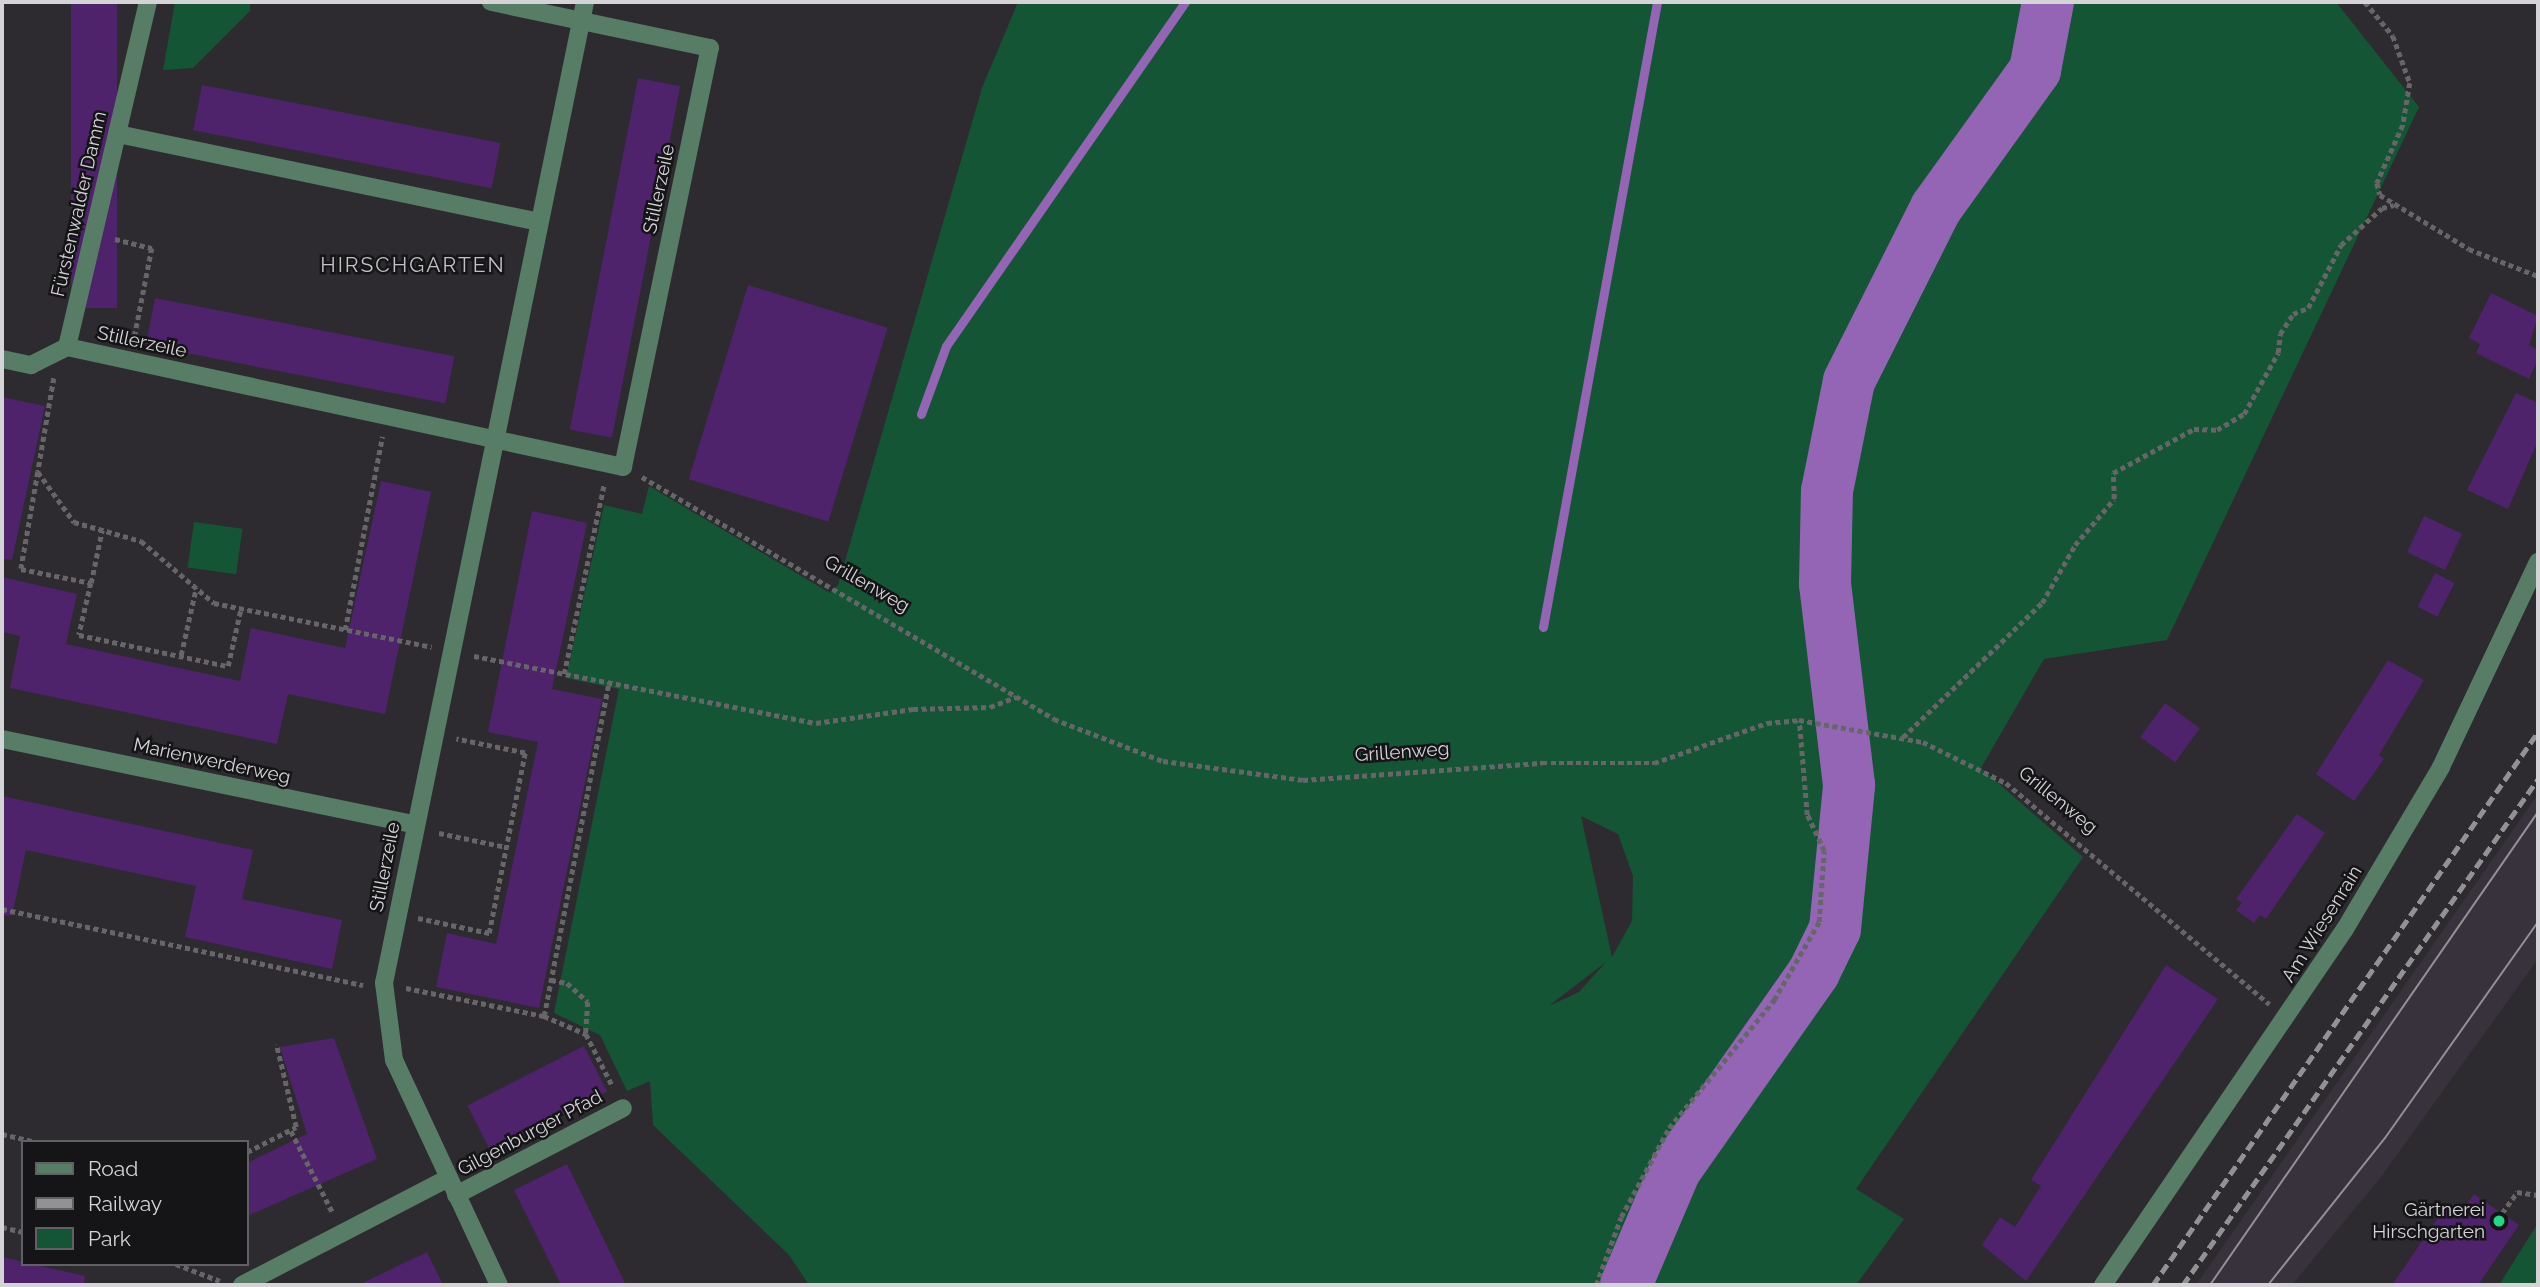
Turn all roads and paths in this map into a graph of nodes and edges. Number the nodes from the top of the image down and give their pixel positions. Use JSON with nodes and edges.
{"nodes":[{"id":1,"x":148,"y":2,"type":"edge"},
{"id":2,"x":491,"y":2,"type":"edge"},
{"id":3,"x":585,"y":2,"type":"edge"},
{"id":4,"x":2365,"y":2,"type":"edge"},
{"id":5,"x":581,"y":24,"type":"junction"},
{"id":6,"x":118,"y":134,"type":"junction"},
{"id":7,"x":2394,"y":205,"type":"junction"},
{"id":8,"x":540,"y":222,"type":"junction"},
{"id":9,"x":93,"y":239,"type":"junction"},
{"id":10,"x":2538,"y":276,"type":"edge"},
{"id":11,"x":62,"y":351,"type":"junction"},
{"id":12,"x":2,"y":359,"type":"edge"},
{"id":13,"x":130,"y":361,"type":"junction"},
{"id":14,"x":386,"y":416,"type":"junction"},
{"id":15,"x":496,"y":440,"type":"junction"},
{"id":16,"x":616,"y":465,"type":"junction"},
{"id":17,"x":38,"y":472,"type":"junction"},
{"id":18,"x":102,"y":530,"type":"junction"},
{"id":19,"x":2538,"y":562,"type":"edge"},
{"id":20,"x":90,"y":583,"type":"junction"},
{"id":21,"x":196,"y":588,"type":"junction"},
{"id":22,"x":241,"y":608,"type":"junction"},
{"id":23,"x":345,"y":630,"type":"junction"},
{"id":24,"x":451,"y":650,"type":"junction"},
{"id":25,"x":181,"y":655,"type":"junction"},
{"id":26,"x":564,"y":674,"type":"junction"},
{"id":27,"x":609,"y":683,"type":"junction"},
{"id":28,"x":1017,"y":696,"type":"junction"},
{"id":29,"x":1799,"y":720,"type":"junction"},
{"id":30,"x":434,"y":734,"type":"junction"},
{"id":31,"x":1903,"y":737,"type":"junction"},
{"id":32,"x":2,"y":738,"type":"edge"},
{"id":33,"x":414,"y":824,"type":"junction"},
{"id":34,"x":506,"y":847,"type":"junction"},
{"id":35,"x":2,"y":909,"type":"edge"},
{"id":36,"x":397,"y":914,"type":"junction"},
{"id":37,"x":551,"y":980,"type":"junction"},
{"id":38,"x":384,"y":987,"type":"junction"},
{"id":39,"x":544,"y":1016,"type":"junction"},
{"id":40,"x":2287,"y":1018,"type":"junction"},
{"id":41,"x":586,"y":1034,"type":"junction"},
{"id":42,"x":276,"y":1044,"type":"dead end"},
{"id":43,"x":623,"y":1108,"type":"joint"},
{"id":44,"x":291,"y":1131,"type":"junction"},
{"id":45,"x":2,"y":1134,"type":"edge"},
{"id":46,"x":28,"y":1140,"type":"edge"},
{"id":47,"x":248,"y":1152,"type":"edge"},
{"id":48,"x":452,"y":1186,"type":"junction"},
{"id":49,"x":2538,"y":1195,"type":"edge"},
{"id":50,"x":331,"y":1208,"type":"dead end"},
{"id":51,"x":2502,"y":1213,"type":"dead end"},
{"id":52,"x":2,"y":1227,"type":"edge"},
{"id":53,"x":21,"y":1232,"type":"edge"},
{"id":54,"x":185,"y":1266,"type":"edge"},
{"id":55,"x":227,"y":1285,"type":"edge"},
{"id":56,"x":242,"y":1285,"type":"edge"},
{"id":57,"x":499,"y":1285,"type":"edge"},
{"id":58,"x":1597,"y":1285,"type":"edge"},
{"id":59,"x":2102,"y":1285,"type":"edge"}],
"edges":[{"from":1,"to":6,"type":"street","name":"Fürstenwalder Damm"},
{"from":2,"to":5,"type":"street","name":"Stillerzeile"},
{"from":3,"to":5,"type":"street","name":"Stillerzeile"},
{"from":4,"to":7,"type":"path"},
{"from":5,"to":8,"type":"street","name":"Stillerzeile"},
{"from":5,"to":16,"type":"street","name":"Stillerzeile"},
{"from":6,"to":8,"type":"street"},
{"from":6,"to":9,"type":"street","name":"Fürstenwalder Damm"},
{"from":7,"to":10,"type":"path"},
{"from":7,"to":31,"type":"path"},
{"from":8,"to":15,"type":"street","name":"Stillerzeile"},
{"from":9,"to":11,"type":"street","name":"Fürstenwalder Damm"},
{"from":9,"to":13,"type":"path"},
{"from":11,"to":12,"type":"street"},
{"from":11,"to":13,"type":"street","name":"Stillerzeile"},
{"from":11,"to":17,"type":"path"},
{"from":13,"to":14,"type":"street","name":"Stillerzeile"},
{"from":14,"to":15,"type":"street","name":"Stillerzeile"},
{"from":14,"to":23,"type":"path"},
{"from":15,"to":16,"type":"street"},
{"from":15,"to":24,"type":"street","name":"Stillerzeile"},
{"from":16,"to":26,"type":"path"},
{"from":16,"to":28,"type":"path","name":"Grillenweg"},
{"from":17,"to":18,"type":"path"},
{"from":17,"to":20,"type":"path"},
{"from":18,"to":20,"type":"path"},
{"from":18,"to":21,"type":"path"},
{"from":19,"to":40,"type":"street","name":"Am Wiesenrain"},
{"from":20,"to":25,"type":"path"},
{"from":21,"to":22,"type":"path"},
{"from":21,"to":25,"type":"path"},
{"from":22,"to":23,"type":"path"},
{"from":22,"to":25,"type":"path"},
{"from":23,"to":24,"type":"path"},
{"from":24,"to":26,"type":"path"},
{"from":24,"to":30,"type":"street","name":"Stillerzeile"},
{"from":26,"to":27,"type":"path"},
{"from":27,"to":28,"type":"path"},
{"from":27,"to":37,"type":"path"},
{"from":28,"to":29,"type":"path","name":"Grillenweg"},
{"from":29,"to":31,"type":"path","name":"Grillenweg"},
{"from":29,"to":58,"type":"path"},
{"from":30,"to":33,"type":"street","name":"Stillerzeile"},
{"from":30,"to":34,"type":"path"},
{"from":31,"to":40,"type":"path","name":"Grillenweg"},
{"from":32,"to":33,"type":"street","name":"Marienwerderweg"},
{"from":33,"to":34,"type":"path"},
{"from":33,"to":36,"type":"street","name":"Stillerzeile"},
{"from":34,"to":36,"type":"path"},
{"from":35,"to":38,"type":"path"},
{"from":36,"to":38,"type":"street","name":"Stillerzeile"},
{"from":37,"to":39,"type":"path"},
{"from":37,"to":41,"type":"path"},
{"from":38,"to":39,"type":"path"},
{"from":38,"to":48,"type":"street","name":"Stillerzeile"},
{"from":39,"to":41,"type":"path"},
{"from":40,"to":59,"type":"street","name":"Am Wiesenrain"},
{"from":41,"to":43,"type":"path"},
{"from":42,"to":44,"type":"path"},
{"from":43,"to":48,"type":"street","name":"Gilgenburger Pfad"},
{"from":44,"to":47,"type":"path"},
{"from":44,"to":50,"type":"path"},
{"from":45,"to":46,"type":"path"},
{"from":48,"to":56,"type":"street","name":"Gilgenburger Pfad"},
{"from":48,"to":57,"type":"street","name":"Stillerzeile"},
{"from":49,"to":51,"type":"path"},
{"from":52,"to":53,"type":"path"},
{"from":54,"to":55,"type":"path"}]}
